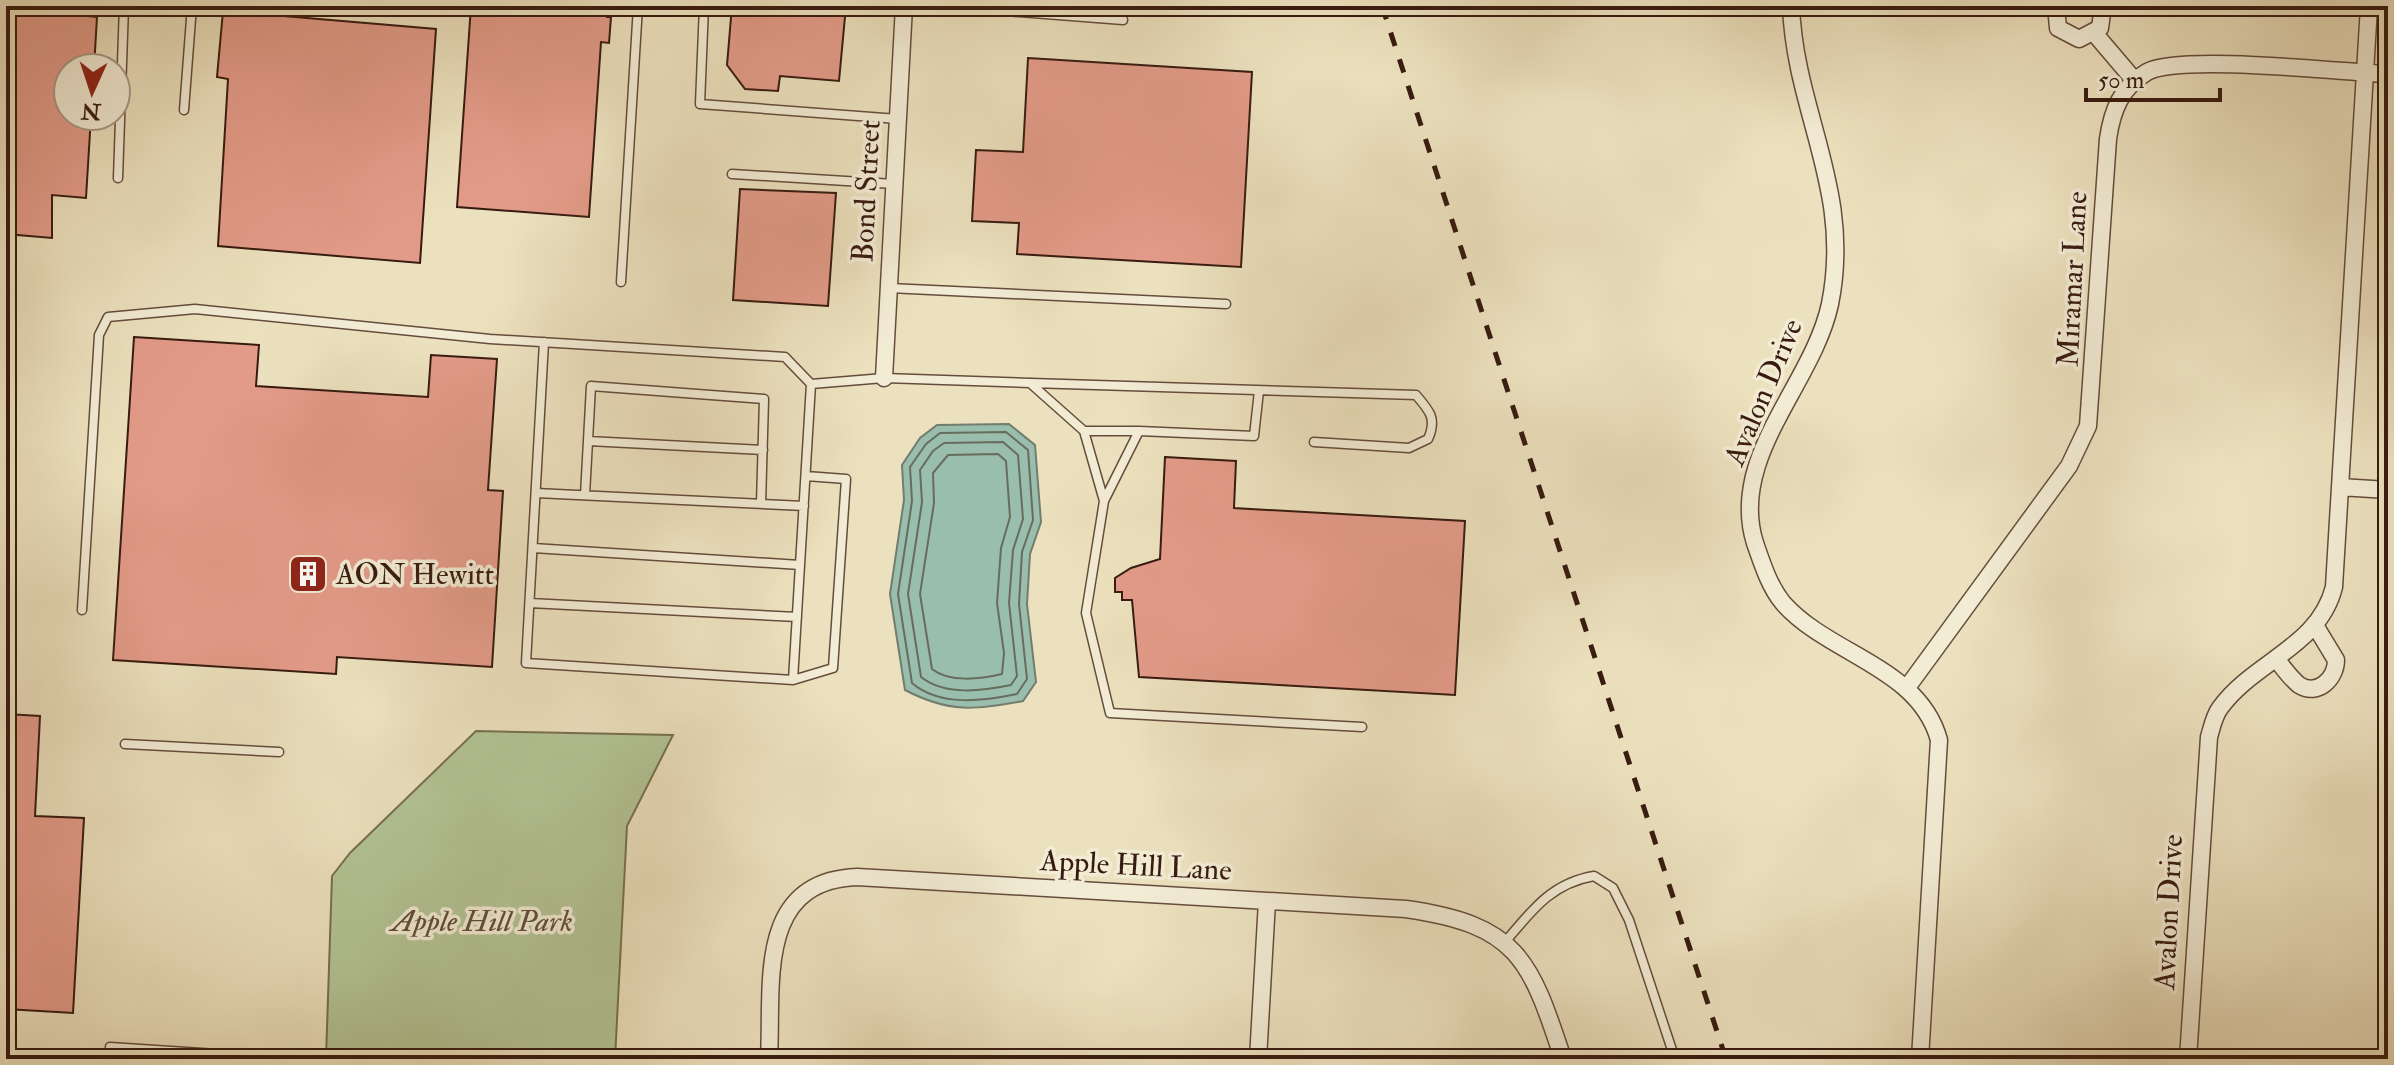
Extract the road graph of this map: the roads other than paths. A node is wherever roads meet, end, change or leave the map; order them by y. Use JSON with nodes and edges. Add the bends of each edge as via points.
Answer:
{"nodes":[{"id":1,"x":124,"y":6,"type":"edge"},
{"id":2,"x":192,"y":6,"type":"edge"},
{"id":3,"x":638,"y":6,"type":"edge"},
{"id":4,"x":704,"y":6,"type":"edge"},
{"id":5,"x":904,"y":6,"type":"edge"},
{"id":6,"x":940,"y":6,"type":"edge"},
{"id":7,"x":1791,"y":6,"type":"edge"},
{"id":8,"x":2056,"y":6,"type":"edge"},
{"id":9,"x":2103,"y":6,"type":"edge"},
{"id":10,"x":2369,"y":6,"type":"edge"},
{"id":11,"x":1123,"y":20,"type":"dead end"},
{"id":12,"x":2095,"y":34,"type":"junction"},
{"id":13,"x":2365,"y":73,"type":"junction"},
{"id":14,"x":2388,"y":74,"type":"edge"},
{"id":15,"x":2135,"y":81,"type":"junction"},
{"id":16,"x":184,"y":110,"type":"dead end"},
{"id":17,"x":898,"y":119,"type":"junction"},
{"id":18,"x":732,"y":174,"type":"dead end"},
{"id":19,"x":118,"y":178,"type":"dead end"},
{"id":20,"x":894,"y":184,"type":"junction"},
{"id":21,"x":621,"y":282,"type":"dead end"},
{"id":22,"x":889,"y":288,"type":"junction"},
{"id":23,"x":1226,"y":304,"type":"dead end"},
{"id":24,"x":544,"y":342,"type":"junction"},
{"id":25,"x":884,"y":378,"type":"junction"},
{"id":26,"x":1030,"y":383,"type":"junction"},
{"id":27,"x":811,"y":384,"type":"junction"},
{"id":28,"x":1259,"y":391,"type":"junction"},
{"id":29,"x":1084,"y":431,"type":"junction"},
{"id":30,"x":1139,"y":431,"type":"junction"},
{"id":31,"x":588,"y":441,"type":"junction"},
{"id":32,"x":1314,"y":442,"type":"dead end"},
{"id":33,"x":763,"y":450,"type":"junction"},
{"id":34,"x":806,"y":476,"type":"junction"},
{"id":35,"x":2340,"y":487,"type":"junction"},
{"id":36,"x":2388,"y":490,"type":"edge"},
{"id":37,"x":536,"y":493,"type":"junction"},
{"id":38,"x":585,"y":495,"type":"junction"},
{"id":39,"x":1104,"y":501,"type":"junction"},
{"id":40,"x":761,"y":504,"type":"junction"},
{"id":41,"x":804,"y":506,"type":"junction"},
{"id":42,"x":533,"y":548,"type":"junction"},
{"id":43,"x":800,"y":565,"type":"junction"},
{"id":44,"x":530,"y":603,"type":"junction"},
{"id":45,"x":82,"y":610,"type":"dead end"},
{"id":46,"x":797,"y":617,"type":"junction"},
{"id":47,"x":2316,"y":627,"type":"junction"},
{"id":48,"x":2276,"y":659,"type":"junction"},
{"id":49,"x":793,"y":680,"type":"junction"},
{"id":50,"x":1906,"y":689,"type":"junction"},
{"id":51,"x":1362,"y":727,"type":"dead end"},
{"id":52,"x":125,"y":744,"type":"dead end"},
{"id":53,"x":279,"y":752,"type":"dead end"},
{"id":54,"x":1267,"y":901,"type":"junction"},
{"id":55,"x":1506,"y":941,"type":"junction"},
{"id":56,"x":110,"y":1047,"type":"dead end"},
{"id":57,"x":263,"y":1057,"type":"dead end"},
{"id":58,"x":769,"y":1059,"type":"edge"},
{"id":59,"x":1258,"y":1059,"type":"edge"},
{"id":60,"x":1563,"y":1059,"type":"edge"},
{"id":61,"x":1675,"y":1059,"type":"edge"},
{"id":62,"x":1920,"y":1059,"type":"edge"},
{"id":63,"x":2188,"y":1059,"type":"edge"}],
"edges":[{"from":1,"to":19,"type":"lane"},
{"from":2,"to":16,"type":"lane"},
{"from":3,"to":21,"type":"lane"},
{"from":4,"to":17,"type":"lane","via":[[700,104]]},
{"from":5,"to":17,"type":"street","name":"Bond Street"},
{"from":6,"to":11,"type":"lane"},
{"from":7,"to":50,"type":"street","name":"Avalon Drive","via":[[1797,56],[1832,193],[1835,268],[1816,348],[1758,459],[1753,538],[1767,578],[1783,602]]},
{"from":8,"to":12,"type":"street","via":[[2055,20],[2064,34],[2079,39]]},
{"from":9,"to":12,"type":"street","via":[[2103,21]]},
{"from":10,"to":13,"type":"street","name":"Avalon Drive"},
{"from":12,"to":15,"type":"street"},
{"from":13,"to":14,"type":"street"},
{"from":13,"to":15,"type":"street","via":[[2186,63],[2159,67]]},
{"from":13,"to":35,"type":"street","name":"Avalon Drive"},
{"from":15,"to":50,"type":"street","name":"Miramar Lane","via":[[2111,118],[2088,426],[2069,466]]},
{"from":17,"to":20,"type":"street","name":"Bond Street"},
{"from":18,"to":20,"type":"lane"},
{"from":20,"to":22,"type":"street","name":"Bond Street"},
{"from":22,"to":23,"type":"lane"},
{"from":22,"to":25,"type":"street","name":"Bond Street"},
{"from":24,"to":27,"type":"lane","via":[[785,357]]},
{"from":24,"to":37,"type":"lane"},
{"from":24,"to":45,"type":"lane","via":[[195,309],[108,317],[99,335]]},
{"from":25,"to":26,"type":"lane"},
{"from":25,"to":27,"type":"lane"},
{"from":26,"to":28,"type":"lane"},
{"from":26,"to":29,"type":"lane"},
{"from":27,"to":34,"type":"lane"},
{"from":28,"to":30,"type":"lane","via":[[1254,436]]},
{"from":28,"to":32,"type":"lane","via":[[1416,395],[1431,411],[1434,425],[1428,439],[1409,448]]},
{"from":29,"to":30,"type":"lane"},
{"from":29,"to":39,"type":"lane"},
{"from":30,"to":39,"type":"lane"},
{"from":31,"to":33,"type":"lane"},
{"from":31,"to":33,"type":"lane","via":[[591,386],[764,399]]},
{"from":31,"to":38,"type":"lane"},
{"from":33,"to":40,"type":"lane"},
{"from":34,"to":41,"type":"lane"},
{"from":34,"to":49,"type":"lane","via":[[846,479],[833,668]]},
{"from":35,"to":36,"type":"street"},
{"from":35,"to":47,"type":"street","name":"Avalon Drive","via":[[2334,587]]},
{"from":37,"to":38,"type":"lane"},
{"from":37,"to":42,"type":"lane"},
{"from":38,"to":40,"type":"lane"},
{"from":39,"to":51,"type":"lane","via":[[1086,613],[1110,713]]},
{"from":40,"to":41,"type":"lane"},
{"from":41,"to":43,"type":"lane"},
{"from":42,"to":43,"type":"lane"},
{"from":42,"to":44,"type":"lane"},
{"from":43,"to":46,"type":"lane"},
{"from":44,"to":46,"type":"lane"},
{"from":44,"to":49,"type":"lane","via":[[526,663]]},
{"from":46,"to":49,"type":"lane"},
{"from":47,"to":48,"type":"street","name":"Avalon Drive"},
{"from":47,"to":48,"type":"street","via":[[2335,655],[2330,680],[2304,687]]},
{"from":48,"to":63,"type":"street","name":"Avalon Drive","via":[[2227,700],[2209,737]]},
{"from":50,"to":62,"type":"street","name":"Avalon Drive","via":[[1928,713],[1939,740]]},
{"from":52,"to":53,"type":"lane"},
{"from":54,"to":55,"type":"street","name":"Apple Hill Lane","via":[[1450,915]]},
{"from":54,"to":58,"type":"street","name":"Apple Hill Lane","via":[[857,877],[827,882],[801,894],[777,929]]},
{"from":54,"to":59,"type":"street"},
{"from":55,"to":60,"type":"street","name":"Apple Hill Lane","via":[[1542,997]]},
{"from":55,"to":61,"type":"lane","via":[[1541,899],[1572,880],[1594,876],[1613,888],[1629,920]]},
{"from":56,"to":57,"type":"lane"}]}
